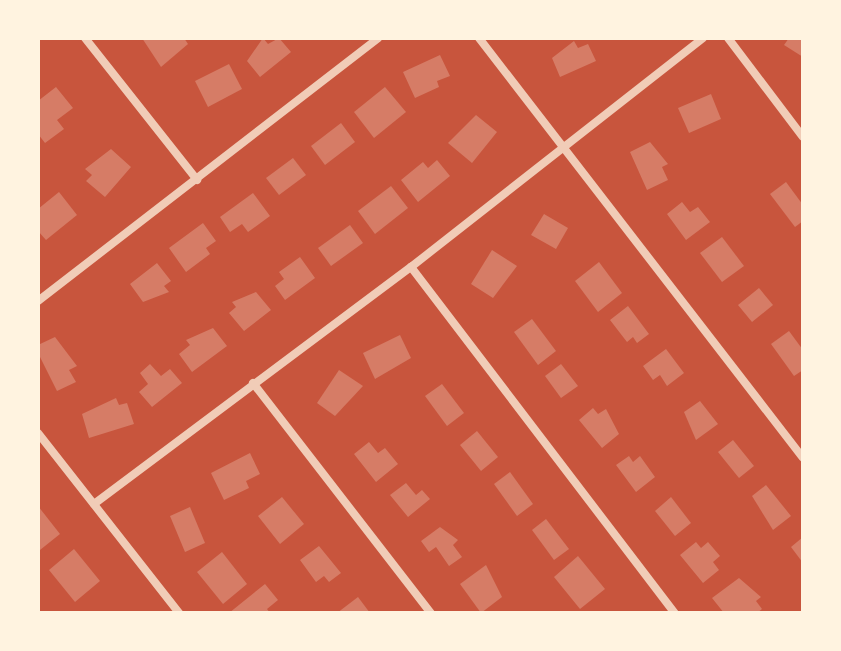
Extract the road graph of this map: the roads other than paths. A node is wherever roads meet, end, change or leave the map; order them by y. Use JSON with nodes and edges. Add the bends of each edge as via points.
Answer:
{"nodes":[{"id":1,"x":85,"y":38,"type":"edge"},
{"id":2,"x":378,"y":38,"type":"edge"},
{"id":3,"x":479,"y":38,"type":"edge"},
{"id":4,"x":703,"y":38,"type":"edge"},
{"id":5,"x":728,"y":38,"type":"edge"},
{"id":6,"x":803,"y":137,"type":"edge"},
{"id":7,"x":563,"y":147,"type":"junction"},
{"id":8,"x":197,"y":180,"type":"junction"},
{"id":9,"x":411,"y":267,"type":"junction"},
{"id":10,"x":38,"y":301,"type":"edge"},
{"id":11,"x":253,"y":383,"type":"junction"},
{"id":12,"x":38,"y":433,"type":"edge"},
{"id":13,"x":803,"y":458,"type":"edge"},
{"id":14,"x":94,"y":504,"type":"junction"},
{"id":15,"x":179,"y":613,"type":"edge"},
{"id":16,"x":431,"y":613,"type":"edge"},
{"id":17,"x":675,"y":613,"type":"edge"}],
"edges":[{"from":1,"to":8,"type":"street"},
{"from":2,"to":8,"type":"street"},
{"from":3,"to":7,"type":"street"},
{"from":4,"to":7,"type":"street"},
{"from":5,"to":6,"type":"street"},
{"from":7,"to":9,"type":"street"},
{"from":7,"to":13,"type":"street"},
{"from":8,"to":10,"type":"street"},
{"from":9,"to":11,"type":"street"},
{"from":9,"to":17,"type":"street"},
{"from":11,"to":14,"type":"street"},
{"from":11,"to":16,"type":"street"},
{"from":12,"to":14,"type":"street"},
{"from":14,"to":15,"type":"street"}]}
